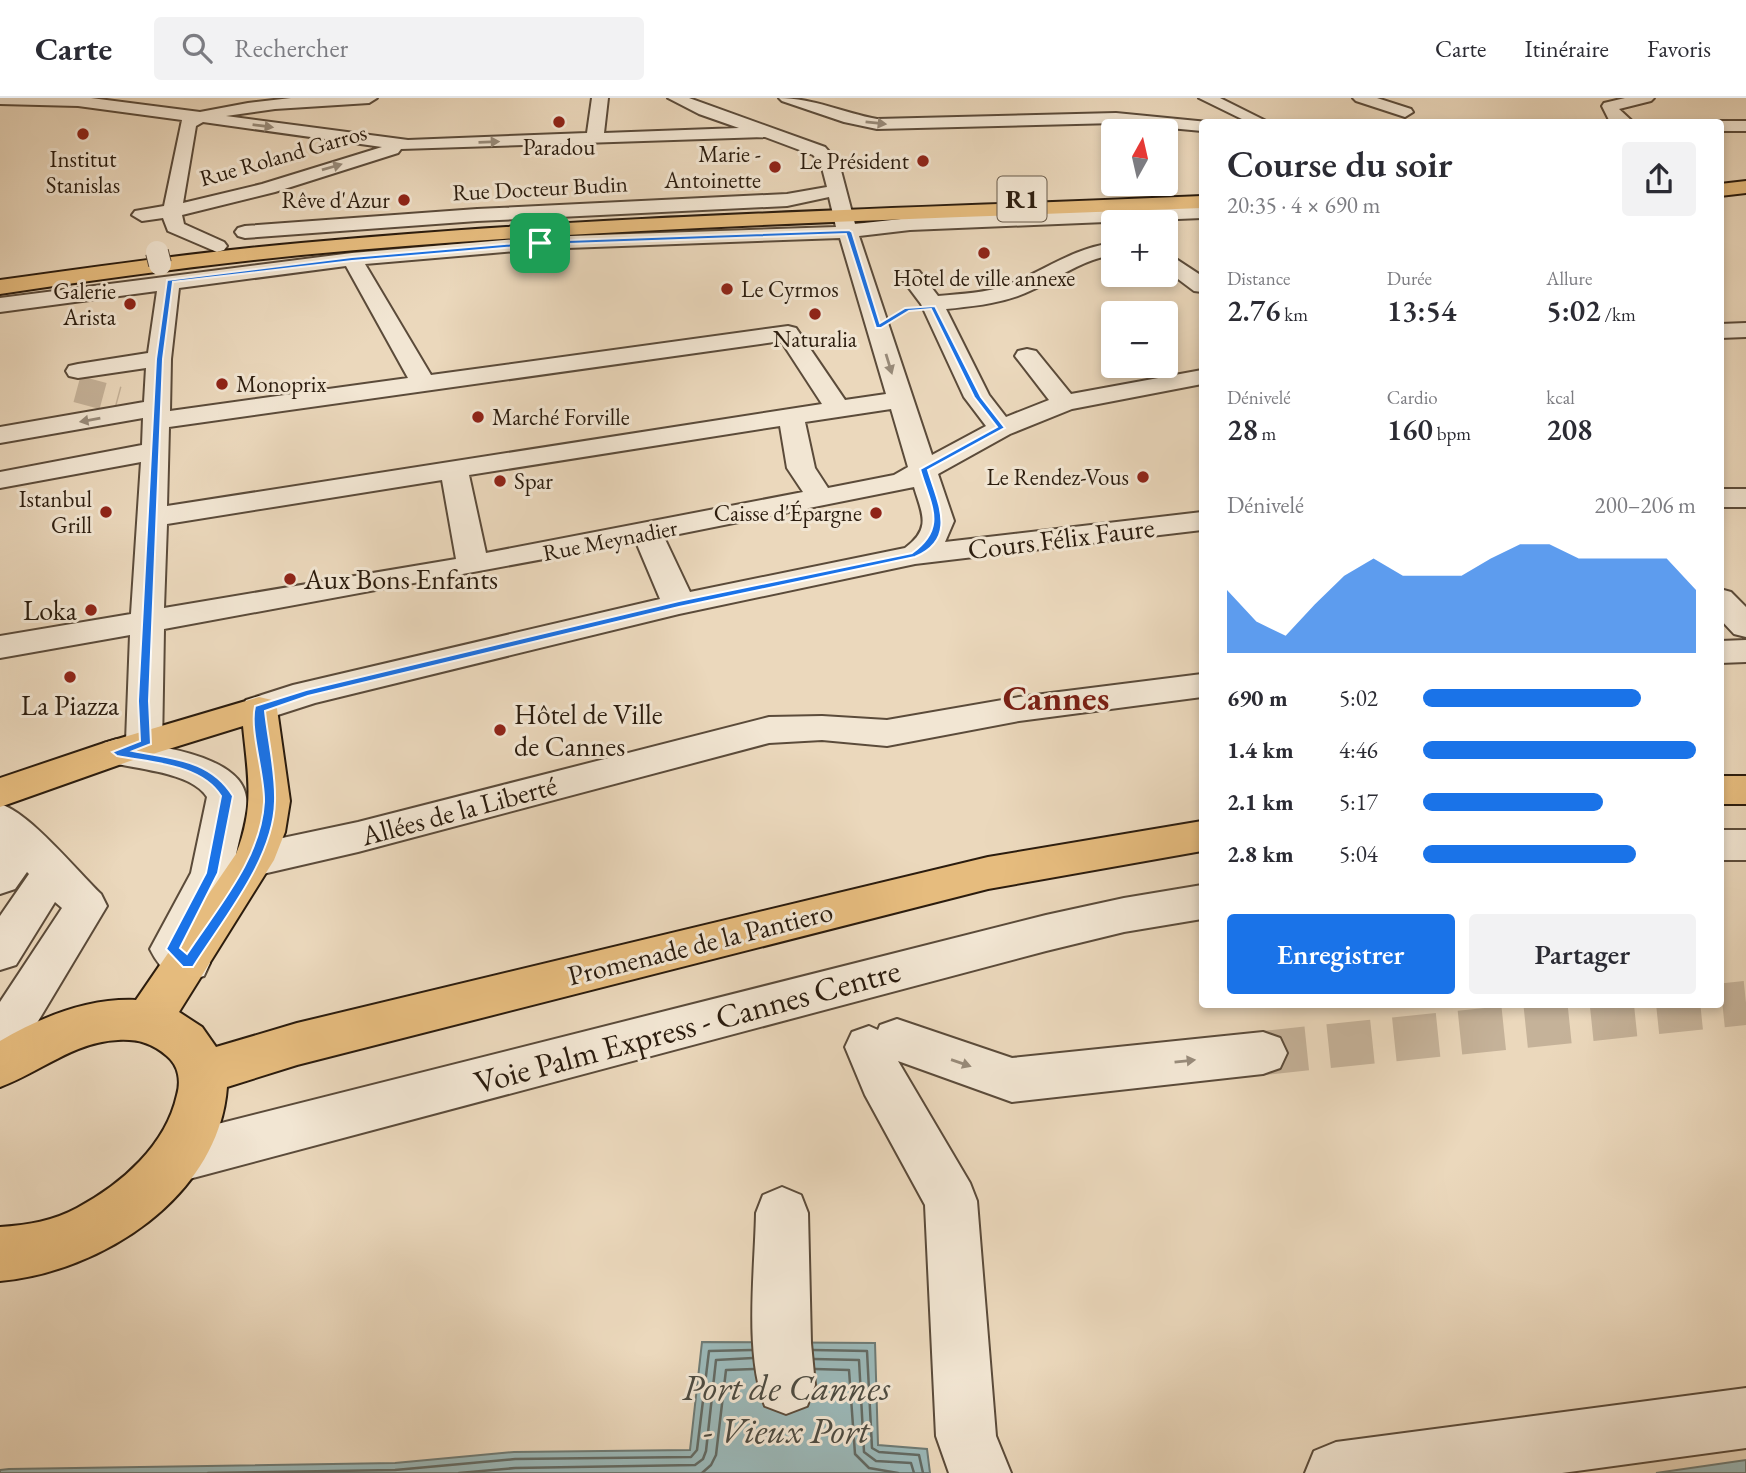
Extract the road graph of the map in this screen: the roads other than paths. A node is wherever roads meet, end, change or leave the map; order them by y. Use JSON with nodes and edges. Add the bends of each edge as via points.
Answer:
{"nodes":[{"id":1,"x":357,"y":98,"type":"edge"},
{"id":2,"x":369,"y":98,"type":"edge"},
{"id":3,"x":600,"y":98,"type":"edge"},
{"id":4,"x":676,"y":98,"type":"edge"},
{"id":5,"x":787,"y":98,"type":"edge"},
{"id":6,"x":1207,"y":98,"type":"edge"},
{"id":7,"x":1360,"y":98,"type":"edge"},
{"id":8,"x":1646,"y":98,"type":"edge"},
{"id":9,"x":0,"y":99,"type":"edge"},
{"id":10,"x":1404,"y":111,"type":"edge"},
{"id":11,"x":197,"y":117,"type":"junction"},
{"id":12,"x":1253,"y":119,"type":"edge"},
{"id":13,"x":1619,"y":119,"type":"edge"},
{"id":14,"x":1199,"y":126,"type":"edge"},
{"id":15,"x":1724,"y":126,"type":"edge"},
{"id":16,"x":1746,"y":126,"type":"edge"},
{"id":17,"x":767,"y":132,"type":"junction"},
{"id":18,"x":595,"y":138,"type":"junction"},
{"id":19,"x":408,"y":145,"type":"junction"},
{"id":20,"x":1724,"y":180,"type":"edge"},
{"id":21,"x":1746,"y":180,"type":"edge"},
{"id":22,"x":1746,"y":187,"type":"edge"},
{"id":23,"x":1724,"y":190,"type":"edge"},
{"id":24,"x":1199,"y":192,"type":"edge"},
{"id":25,"x":1199,"y":202,"type":"edge"},
{"id":26,"x":842,"y":211,"type":"junction"},
{"id":27,"x":1199,"y":212,"type":"edge"},
{"id":28,"x":142,"y":215,"type":"dead end"},
{"id":29,"x":1100,"y":216,"type":"junction"},
{"id":30,"x":1199,"y":221,"type":"edge"},
{"id":31,"x":1199,"y":221,"type":"edge"},
{"id":32,"x":1178,"y":224,"type":"edge"},
{"id":33,"x":802,"y":229,"type":"dead end"},
{"id":34,"x":245,"y":232,"type":"dead end"},
{"id":35,"x":208,"y":242,"type":"junction"},
{"id":36,"x":540,"y":243,"type":"junction"},
{"id":37,"x":166,"y":246,"type":"junction"},
{"id":38,"x":1101,"y":253,"type":"edge"},
{"id":39,"x":352,"y":259,"type":"junction"},
{"id":40,"x":1178,"y":269,"type":"edge"},
{"id":41,"x":0,"y":275,"type":"edge"},
{"id":42,"x":911,"y":276,"type":"dead end"},
{"id":43,"x":1199,"y":284,"type":"edge"},
{"id":44,"x":0,"y":287,"type":"edge"},
{"id":45,"x":0,"y":304,"type":"edge"},
{"id":46,"x":932,"y":305,"type":"junction"},
{"id":47,"x":894,"y":317,"type":"junction"},
{"id":48,"x":1746,"y":330,"type":"edge"},
{"id":49,"x":1724,"y":331,"type":"edge"},
{"id":50,"x":1027,"y":356,"type":"dead end"},
{"id":51,"x":159,"y":359,"type":"junction"},
{"id":52,"x":78,"y":371,"type":"dead end"},
{"id":53,"x":1199,"y":378,"type":"edge"},
{"id":54,"x":424,"y":384,"type":"junction"},
{"id":55,"x":118,"y":400,"type":"tunnel mouth"},
{"id":56,"x":901,"y":400,"type":"junction"},
{"id":57,"x":1065,"y":403,"type":"junction"},
{"id":58,"x":838,"y":409,"type":"junction"},
{"id":59,"x":157,"y":415,"type":"junction"},
{"id":60,"x":791,"y":416,"type":"junction"},
{"id":61,"x":1001,"y":428,"type":"junction"},
{"id":62,"x":0,"y":435,"type":"edge"},
{"id":63,"x":155,"y":451,"type":"junction"},
{"id":64,"x":924,"y":469,"type":"junction"},
{"id":65,"x":454,"y":470,"type":"junction"},
{"id":66,"x":0,"y":480,"type":"edge"},
{"id":67,"x":814,"y":488,"type":"dead end"},
{"id":68,"x":1724,"y":498,"type":"edge"},
{"id":69,"x":1746,"y":498,"type":"edge"},
{"id":70,"x":153,"y":517,"type":"junction"},
{"id":71,"x":1199,"y":522,"type":"edge"},
{"id":72,"x":647,"y":533,"type":"junction"},
{"id":73,"x":915,"y":555,"type":"junction"},
{"id":74,"x":473,"y":565,"type":"junction"},
{"id":75,"x":1724,"y":603,"type":"edge"},
{"id":76,"x":679,"y":604,"type":"junction"},
{"id":77,"x":148,"y":623,"type":"junction"},
{"id":78,"x":1746,"y":627,"type":"edge"},
{"id":79,"x":0,"y":647,"type":"edge"},
{"id":80,"x":1746,"y":651,"type":"edge"},
{"id":81,"x":1724,"y":652,"type":"edge"},
{"id":82,"x":1199,"y":686,"type":"edge"},
{"id":83,"x":259,"y":709,"type":"junction"},
{"id":84,"x":131,"y":748,"type":"junction"},
{"id":85,"x":1724,"y":790,"type":"edge"},
{"id":86,"x":1746,"y":790,"type":"edge"},
{"id":87,"x":0,"y":793,"type":"edge"},
{"id":88,"x":1199,"y":837,"type":"edge"},
{"id":89,"x":26,"y":844,"type":"edge"},
{"id":90,"x":1724,"y":845,"type":"edge"},
{"id":91,"x":1746,"y":845,"type":"edge"},
{"id":92,"x":254,"y":860,"type":"junction"},
{"id":93,"x":0,"y":878,"type":"edge"},
{"id":94,"x":1199,"y":902,"type":"edge"},
{"id":95,"x":0,"y":952,"type":"edge"},
{"id":96,"x":188,"y":963,"type":"junction"},
{"id":97,"x":148,"y":1021,"type":"junction"},
{"id":98,"x":6,"y":1046,"type":"edge"},
{"id":99,"x":1263,"y":1053,"type":"tunnel mouth"},
{"id":100,"x":202,"y":1073,"type":"junction"},
{"id":101,"x":174,"y":1159,"type":"junction"},
{"id":102,"x":782,"y":1213,"type":"dead end"},
{"id":103,"x":0,"y":1254,"type":"edge"},
{"id":104,"x":786,"y":1385,"type":"dead end"},
{"id":105,"x":1746,"y":1418,"type":"edge"},
{"id":106,"x":981,"y":1473,"type":"edge"},
{"id":107,"x":1336,"y":1473,"type":"edge"}],
"edges":[{"from":1,"to":2,"type":"street"},
{"from":1,"to":11,"type":"street"},
{"from":3,"to":18,"type":"street"},
{"from":4,"to":17,"type":"street"},
{"from":5,"to":14,"type":"street","one_way":true,"via":[[877,124],[1116,118]]},
{"from":6,"to":12,"type":"street"},
{"from":7,"to":10,"type":"street"},
{"from":8,"to":13,"type":"street","via":[[1610,106]]},
{"from":9,"to":11,"type":"street","via":[[78,101]]},
{"from":11,"to":19,"type":"street","one_way":true},
{"from":11,"to":37,"type":"street","via":[[188,123]]},
{"from":15,"to":16,"type":"street"},
{"from":17,"to":18,"type":"street"},
{"from":17,"to":26,"type":"street","via":[[828,158]]},
{"from":19,"to":18,"type":"street","one_way":true},
{"from":37,"to":19,"type":"street","name":"Rue Roland Garros","one_way":true},
{"from":20,"to":21,"type":"main road"},
{"from":22,"to":23,"type":"main road"},
{"from":24,"to":26,"type":"main road","number":"R1"},
{"from":25,"to":26,"type":"main road","number":"R1"},
{"from":26,"to":29,"type":"street","via":[[876,226]]},
{"from":26,"to":34,"type":"street","name":"Rue Docteur Budin","via":[[787,200]]},
{"from":26,"to":35,"type":"main road","number":"R1","via":[[488,222]]},
{"from":26,"to":36,"type":"street"},
{"from":26,"to":37,"type":"main road","number":"R1","via":[[331,245]]},
{"from":26,"to":47,"type":"street"},
{"from":27,"to":29,"type":"street"},
{"from":28,"to":37,"type":"street"},
{"from":29,"to":30,"type":"street"},
{"from":31,"to":32,"type":"street"},
{"from":33,"to":36,"type":"main road"},
{"from":35,"to":37,"type":"main road","number":"R1"},
{"from":35,"to":37,"type":"street"},
{"from":36,"to":39,"type":"street"},
{"from":37,"to":39,"type":"street"},
{"from":37,"to":41,"type":"main road","number":"R1"},
{"from":37,"to":44,"type":"main road","number":"R1"},
{"from":37,"to":45,"type":"street"},
{"from":37,"to":51,"type":"street"},
{"from":38,"to":46,"type":"street","via":[[1013,290]]},
{"from":39,"to":54,"type":"street"},
{"from":40,"to":43,"type":"street"},
{"from":42,"to":46,"type":"street"},
{"from":46,"to":47,"type":"street"},
{"from":46,"to":61,"type":"street","via":[[977,397]]},
{"from":47,"to":56,"type":"street","one_way":true},
{"from":48,"to":49,"type":"street"},
{"from":50,"to":57,"type":"street"},
{"from":51,"to":52,"type":"street"},
{"from":51,"to":59,"type":"street"},
{"from":53,"to":57,"type":"street","name":"Rue Meynadier"},
{"from":54,"to":58,"type":"street","via":[[788,332]]},
{"from":54,"to":59,"type":"street"},
{"from":55,"to":59,"type":"street"},
{"from":56,"to":58,"type":"street"},
{"from":56,"to":64,"type":"street"},
{"from":57,"to":61,"type":"street","name":"Rue Meynadier"},
{"from":58,"to":60,"type":"street"},
{"from":59,"to":62,"type":"street","one_way":true},
{"from":59,"to":63,"type":"street"},
{"from":60,"to":65,"type":"street"},
{"from":60,"to":67,"type":"street","via":[[801,468]]},
{"from":61,"to":64,"type":"street","name":"Rue Meynadier"},
{"from":63,"to":66,"type":"street"},
{"from":63,"to":70,"type":"street"},
{"from":64,"to":72,"type":"street","name":"Rue Meynadier","via":[[901,482]]},
{"from":64,"to":73,"type":"street","via":[[939,521],[930,544]]},
{"from":65,"to":70,"type":"street"},
{"from":65,"to":74,"type":"street"},
{"from":68,"to":69,"type":"street"},
{"from":70,"to":77,"type":"street"},
{"from":71,"to":73,"type":"street","name":"Cours Félix Faure"},
{"from":72,"to":74,"type":"street","name":"Rue Meynadier"},
{"from":72,"to":76,"type":"street"},
{"from":73,"to":76,"type":"street","name":"Cours Félix Faure"},
{"from":74,"to":77,"type":"street","name":"Rue Meynadier"},
{"from":75,"to":78,"type":"street"},
{"from":76,"to":83,"type":"street","name":"Cours Félix Faure","via":[[306,693]]},
{"from":77,"to":79,"type":"street","name":"Rue Meynadier"},
{"from":77,"to":84,"type":"street","via":[[144,701]]},
{"from":80,"to":81,"type":"street"},
{"from":82,"to":92,"type":"street","name":"Allées de la Liberté","via":[[1019,709],[887,733],[769,730]]},
{"from":83,"to":84,"type":"main road","name":"Cours Félix Faure"},
{"from":83,"to":92,"type":"main road","via":[[270,801]]},
{"from":84,"to":87,"type":"main road","name":"Cours Félix Faure"},
{"from":84,"to":96,"type":"street","via":[[189,766],[217,781],[227,796],[212,873],[172,949]]},
{"from":85,"to":86,"type":"main road"},
{"from":88,"to":100,"type":"main road","name":"Promenade de la Pantiero","via":[[988,873],[297,1044]]},
{"from":89,"to":93,"type":"street"},
{"from":89,"to":95,"type":"street"},
{"from":89,"to":98,"type":"street","via":[[86,906]]},
{"from":90,"to":91,"type":"street"},
{"from":92,"to":96,"type":"main road"},
{"from":94,"to":101,"type":"street","name":"Voie Palm Express - Cannes Centre","via":[[1046,933]]},
{"from":96,"to":97,"type":"main road"},
{"from":97,"to":98,"type":"main road","via":[[86,1025]]},
{"from":97,"to":100,"type":"main road","via":[[176,1033],[196,1052]]},
{"from":106,"to":99,"type":"street","one_way":true,"via":[[967,1436],[951,1201],[883,1080],[883,1044],[1012,1080]]},
{"from":100,"to":101,"type":"main road","via":[[198,1114]]},
{"from":101,"to":103,"type":"main road","via":[[147,1189],[91,1229],[50,1247]]},
{"from":102,"to":104,"type":"street"},
{"from":105,"to":107,"type":"street"}]}
